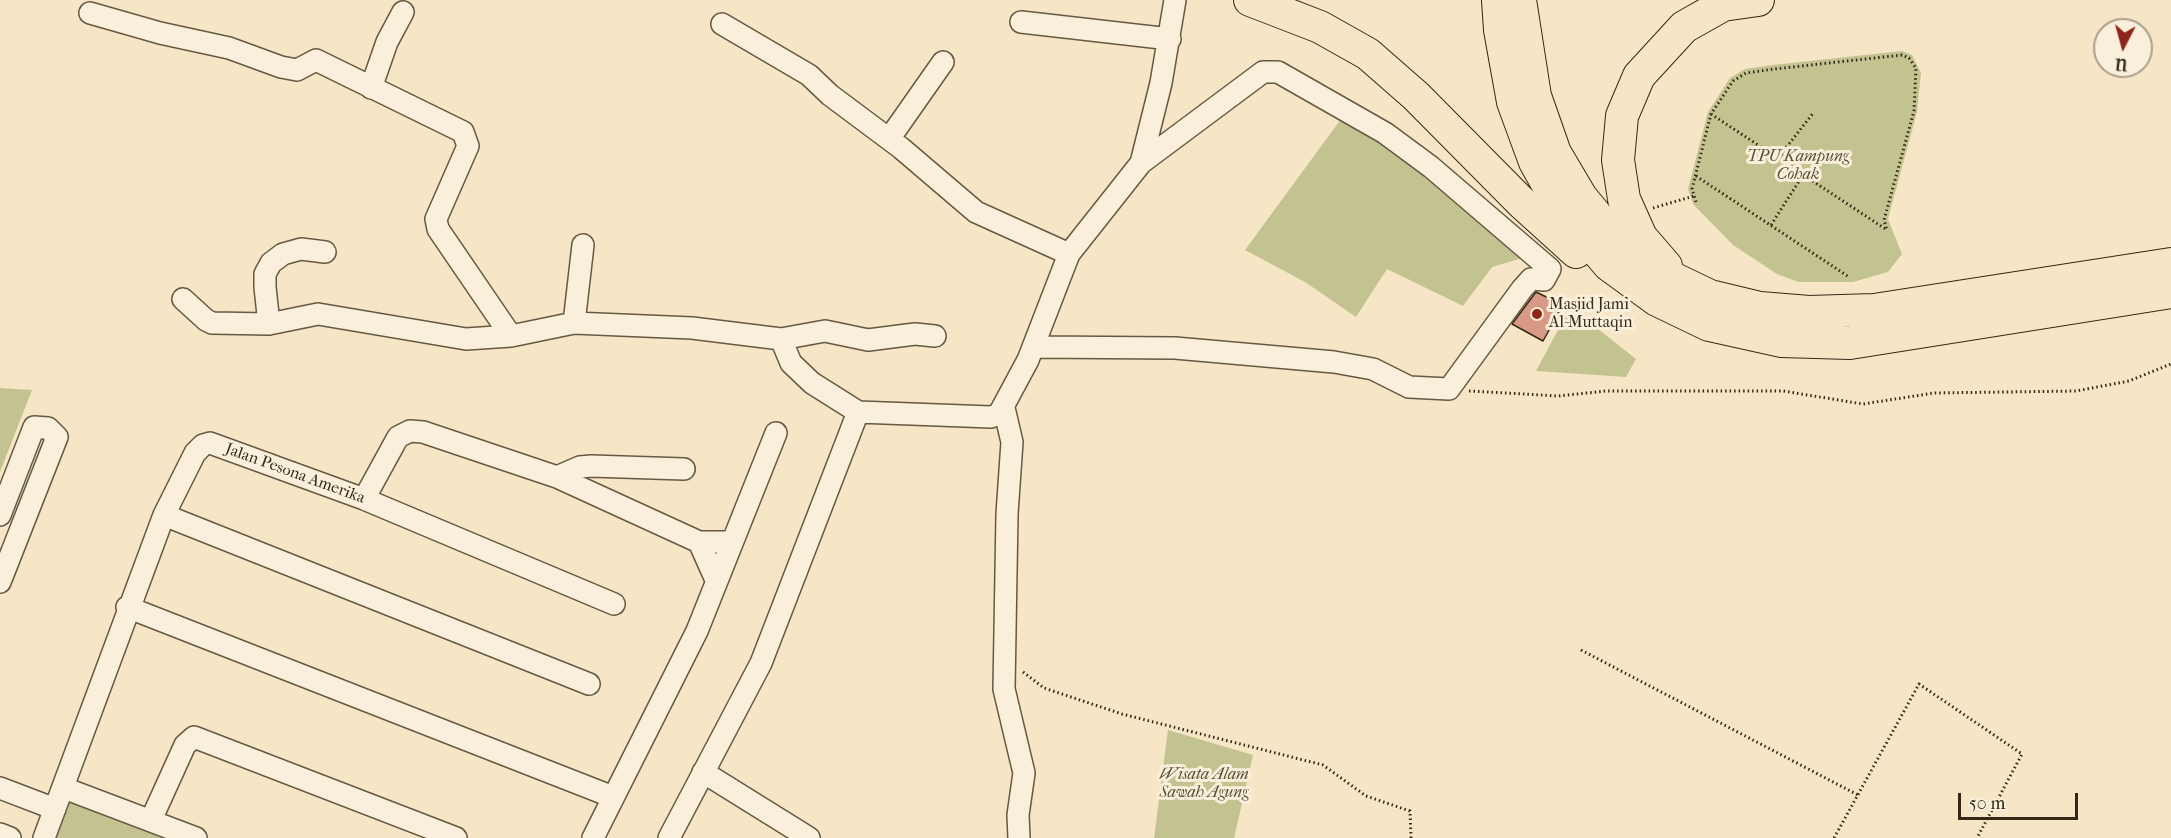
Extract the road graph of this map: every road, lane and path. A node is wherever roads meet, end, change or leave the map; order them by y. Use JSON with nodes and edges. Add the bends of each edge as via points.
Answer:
{"nodes":[{"id":1,"x":1175,"y":0,"type":"edge"},
{"id":2,"x":1250,"y":0,"type":"edge"},
{"id":3,"x":1758,"y":0,"type":"edge"},
{"id":4,"x":403,"y":12,"type":"dead end"},
{"id":5,"x":90,"y":13,"type":"dead end"},
{"id":6,"x":1510,"y":15,"type":"edge"},
{"id":7,"x":1021,"y":22,"type":"dead end"},
{"id":8,"x":723,"y":24,"type":"dead end"},
{"id":9,"x":1171,"y":32,"type":"junction"},
{"id":10,"x":943,"y":62,"type":"dead end"},
{"id":11,"x":371,"y":88,"type":"junction"},
{"id":12,"x":1814,"y":112,"type":"dead end"},
{"id":13,"x":1711,"y":114,"type":"junction"},
{"id":14,"x":889,"y":139,"type":"junction"},
{"id":15,"x":1778,"y":158,"type":"junction"},
{"id":16,"x":1141,"y":163,"type":"junction"},
{"id":17,"x":1803,"y":175,"type":"junction"},
{"id":18,"x":1696,"y":176,"type":"junction"},
{"id":19,"x":1694,"y":195,"type":"junction"},
{"id":20,"x":1696,"y":202,"type":"dead end"},
{"id":21,"x":1645,"y":212,"type":"dead end"},
{"id":22,"x":1771,"y":225,"type":"junction"},
{"id":23,"x":583,"y":245,"type":"dead end"},
{"id":24,"x":325,"y":252,"type":"dead end"},
{"id":25,"x":1069,"y":254,"type":"junction"},
{"id":26,"x":2171,"y":264,"type":"edge"},
{"id":27,"x":1849,"y":276,"type":"dead end"},
{"id":28,"x":2171,"y":292,"type":"edge"},
{"id":29,"x":1710,"y":296,"type":"junction"},
{"id":30,"x":183,"y":299,"type":"dead end"},
{"id":31,"x":1657,"y":300,"type":"junction"},
{"id":32,"x":574,"y":323,"type":"junction"},
{"id":33,"x":269,"y":324,"type":"junction"},
{"id":34,"x":511,"y":336,"type":"junction"},
{"id":35,"x":935,"y":336,"type":"dead end"},
{"id":36,"x":781,"y":339,"type":"junction"},
{"id":37,"x":1034,"y":347,"type":"junction"},
{"id":38,"x":2171,"y":364,"type":"edge"},
{"id":39,"x":1449,"y":389,"type":"junction"},
{"id":40,"x":1004,"y":408,"type":"junction"},
{"id":41,"x":858,"y":412,"type":"junction"},
{"id":42,"x":776,"y":433,"type":"dead end"},
{"id":43,"x":684,"y":470,"type":"dead end"},
{"id":44,"x":556,"y":477,"type":"junction"},
{"id":45,"x":364,"y":499,"type":"junction"},
{"id":46,"x":164,"y":514,"type":"junction"},
{"id":47,"x":0,"y":515,"type":"edge"},
{"id":48,"x":699,"y":542,"type":"junction"},
{"id":49,"x":732,"y":542,"type":"junction"},
{"id":50,"x":716,"y":580,"type":"junction"},
{"id":51,"x":0,"y":582,"type":"edge"},
{"id":52,"x":614,"y":604,"type":"dead end"},
{"id":53,"x":127,"y":607,"type":"junction"},
{"id":54,"x":1581,"y":650,"type":"dead end"},
{"id":55,"x":1005,"y":657,"type":"junction"},
{"id":56,"x":589,"y":684,"type":"dead end"},
{"id":57,"x":703,"y":772,"type":"junction"},
{"id":58,"x":0,"y":788,"type":"edge"},
{"id":59,"x":64,"y":788,"type":"junction"},
{"id":60,"x":1858,"y":795,"type":"junction"},
{"id":61,"x":613,"y":797,"type":"junction"},
{"id":62,"x":55,"y":809,"type":"junction"},
{"id":63,"x":151,"y":820,"type":"junction"},
{"id":64,"x":0,"y":834,"type":"edge"},
{"id":65,"x":9,"y":838,"type":"edge"},
{"id":66,"x":44,"y":838,"type":"edge"},
{"id":67,"x":196,"y":838,"type":"edge"},
{"id":68,"x":456,"y":838,"type":"edge"},
{"id":69,"x":593,"y":838,"type":"edge"},
{"id":70,"x":669,"y":838,"type":"edge"},
{"id":71,"x":809,"y":838,"type":"edge"},
{"id":72,"x":1019,"y":838,"type":"edge"},
{"id":73,"x":1411,"y":838,"type":"edge"},
{"id":74,"x":1834,"y":838,"type":"edge"},
{"id":75,"x":1977,"y":838,"type":"edge"}],
"edges":[{"from":1,"to":9,"type":"street"},
{"from":2,"to":31,"type":"highway","via":[[1320,27],[1368,54],[1584,260]]},
{"from":3,"to":29,"type":"highway","via":[[1723,5],[1684,27],[1639,76],[1622,116],[1618,160],[1624,199],[1641,237],[1667,267]]},
{"from":4,"to":11,"type":"street","via":[[387,42]]},
{"from":5,"to":11,"type":"street","via":[[229,48],[281,67],[297,70],[316,60]]},
{"from":6,"to":29,"type":"highway","via":[[1555,153],[1581,197],[1624,249]]},
{"from":6,"to":31,"type":"highway","via":[[1512,102],[1535,162],[1562,210],[1609,265]]},
{"from":7,"to":9,"type":"street"},
{"from":8,"to":14,"type":"street","via":[[809,75]]},
{"from":9,"to":16,"type":"street"},
{"from":10,"to":14,"type":"street"},
{"from":11,"to":34,"type":"street","via":[[467,137],[468,146],[436,224],[441,237]]},
{"from":12,"to":15,"type":"path"},
{"from":13,"to":15,"type":"path"},
{"from":13,"to":17,"type":"path","via":[[1733,81],[1746,73],[1902,55],[1909,58],[1917,73],[1914,111],[1884,220],[1887,230]]},
{"from":13,"to":18,"type":"path"},
{"from":14,"to":25,"type":"street","via":[[976,212]]},
{"from":15,"to":17,"type":"path"},
{"from":16,"to":25,"type":"street"},
{"from":16,"to":39,"type":"street","via":[[1263,72],[1278,72],[1385,133],[1550,269],[1544,280],[1531,279],[1522,289]]},
{"from":17,"to":22,"type":"path"},
{"from":18,"to":19,"type":"path"},
{"from":18,"to":22,"type":"path"},
{"from":19,"to":20,"type":"path"},
{"from":19,"to":21,"type":"path"},
{"from":22,"to":27,"type":"path"},
{"from":23,"to":32,"type":"street"},
{"from":24,"to":33,"type":"street","via":[[301,249],[283,254],[271,263],[264,287]]},
{"from":25,"to":37,"type":"street"},
{"from":26,"to":29,"type":"highway","via":[[1874,310],[1809,312],[1760,308]]},
{"from":28,"to":31,"type":"highway","via":[[1850,343],[1781,341],[1750,335],[1709,325]]},
{"from":30,"to":33,"type":"street","via":[[212,323]]},
{"from":32,"to":34,"type":"street"},
{"from":32,"to":36,"type":"street","via":[[692,328]]},
{"from":33,"to":34,"type":"street","via":[[318,314],[466,339]]},
{"from":35,"to":36,"type":"street","via":[[915,334],[868,340],[825,331]]},
{"from":36,"to":41,"type":"street","via":[[791,363],[812,383]]},
{"from":37,"to":39,"type":"street","via":[[1175,348],[1334,362],[1373,369],[1409,387]]},
{"from":37,"to":40,"type":"street"},
{"from":38,"to":39,"type":"path","via":[[2129,381],[2076,391],[1934,393],[1863,404],[1771,391],[1606,391],[1558,396]]},
{"from":40,"to":41,"type":"street","via":[[991,417]]},
{"from":40,"to":55,"type":"street","via":[[1012,442]]},
{"from":41,"to":57,"type":"street","via":[[761,663]]},
{"from":42,"to":49,"type":"street"},
{"from":43,"to":44,"type":"street","via":[[591,466]]},
{"from":44,"to":45,"type":"street","via":[[410,431],[398,437]]},
{"from":44,"to":48,"type":"street"},
{"from":45,"to":46,"type":"street","name":"Jalan Pesona Amerika","via":[[210,443],[195,453]]},
{"from":45,"to":52,"type":"street","name":"Jalan Pesona Amerika"},
{"from":46,"to":53,"type":"street","name":"Jalan Pesona Amerika"},
{"from":46,"to":56,"type":"street"},
{"from":47,"to":51,"type":"street","via":[[34,427],[48,428],[57,437]]},
{"from":48,"to":49,"type":"street"},
{"from":48,"to":50,"type":"street"},
{"from":49,"to":50,"type":"street"},
{"from":50,"to":61,"type":"street","via":[[697,631]]},
{"from":53,"to":59,"type":"street","name":"Jalan Pesona Amerika"},
{"from":53,"to":61,"type":"street"},
{"from":54,"to":60,"type":"path"},
{"from":55,"to":72,"type":"street","via":[[1004,689],[1024,773]]},
{"from":55,"to":73,"type":"path","via":[[1044,688],[1122,714],[1323,765],[1366,796],[1410,811]]},
{"from":57,"to":70,"type":"street"},
{"from":57,"to":71,"type":"street"},
{"from":58,"to":62,"type":"street"},
{"from":59,"to":62,"type":"street","name":"Jalan Pesona Amerika"},
{"from":59,"to":63,"type":"street"},
{"from":60,"to":74,"type":"path"},
{"from":60,"to":75,"type":"path","via":[[1919,684],[2022,754]]},
{"from":61,"to":69,"type":"street"},
{"from":62,"to":66,"type":"street","name":"Jalan Pesona Amerika"},
{"from":63,"to":67,"type":"street"},
{"from":63,"to":68,"type":"street","via":[[185,744],[194,737]]},
{"from":64,"to":65,"type":"street"}]}
